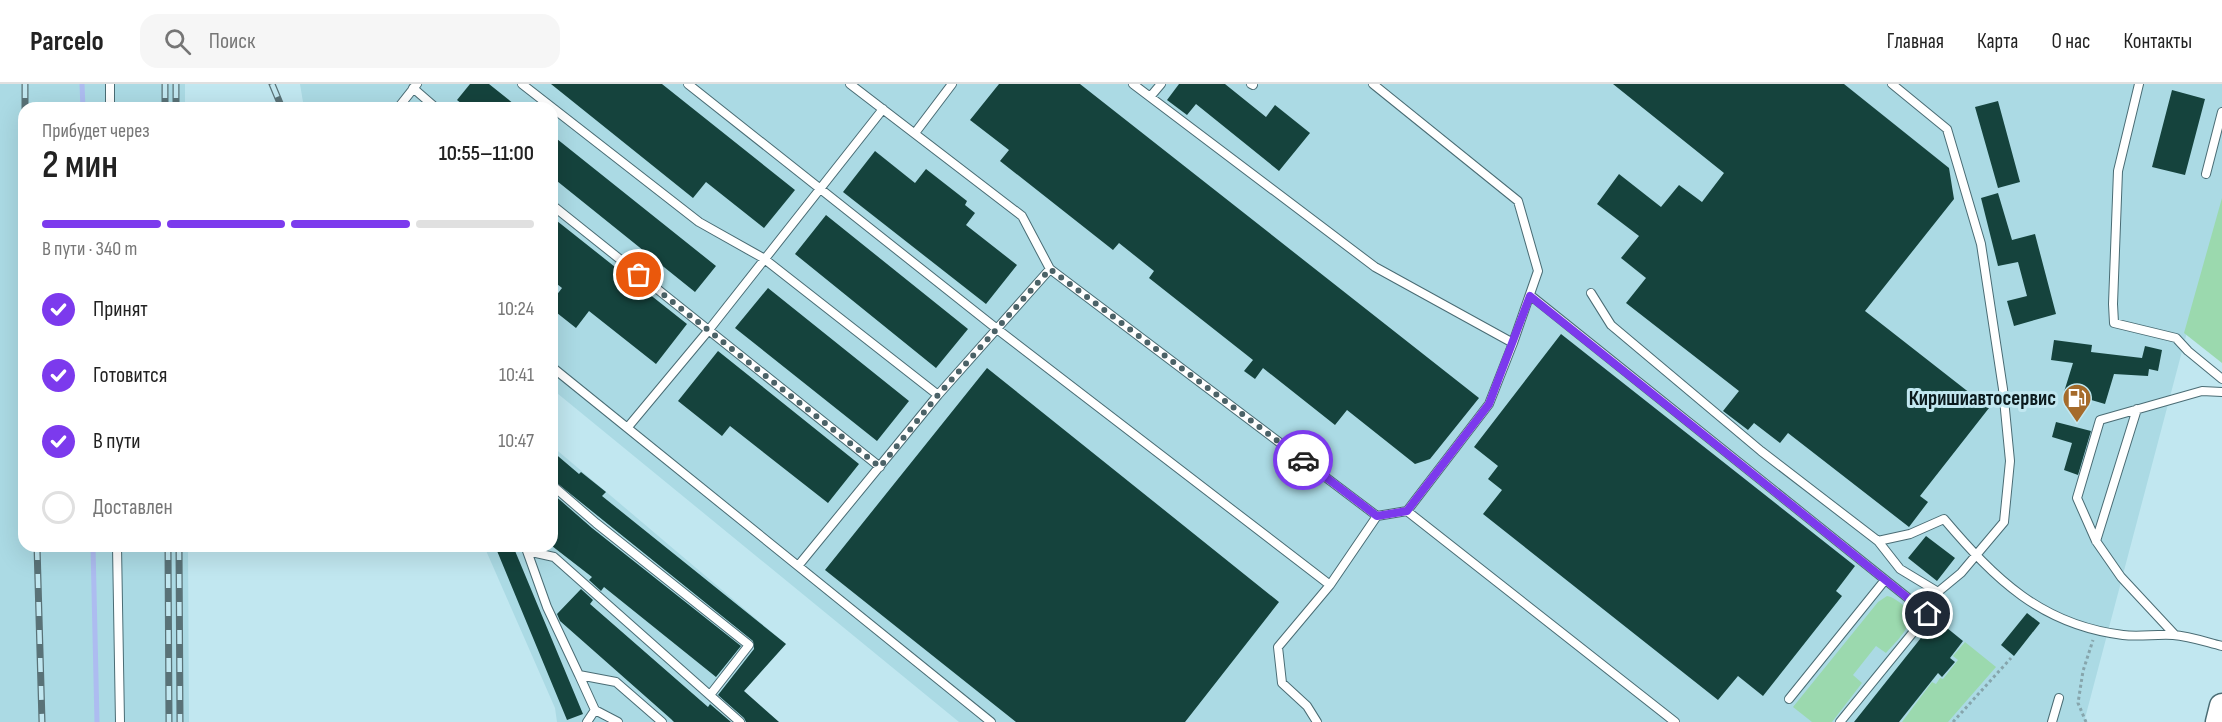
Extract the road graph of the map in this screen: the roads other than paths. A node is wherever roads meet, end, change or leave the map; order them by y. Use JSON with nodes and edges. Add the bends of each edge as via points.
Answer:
{"nodes":[{"id":1,"x":110,"y":84,"type":"edge"},
{"id":2,"x":522,"y":84,"type":"edge"},
{"id":3,"x":688,"y":84,"type":"edge"},
{"id":4,"x":850,"y":84,"type":"edge"},
{"id":5,"x":952,"y":84,"type":"edge"},
{"id":6,"x":1133,"y":84,"type":"edge"},
{"id":7,"x":1161,"y":84,"type":"edge"},
{"id":8,"x":1373,"y":84,"type":"edge"},
{"id":9,"x":1892,"y":84,"type":"edge"},
{"id":10,"x":2139,"y":84,"type":"edge"},
{"id":11,"x":415,"y":86,"type":"edge"},
{"id":12,"x":1150,"y":97,"type":"junction"},
{"id":13,"x":110,"y":102,"type":"edge"},
{"id":14,"x":403,"y":102,"type":"edge"},
{"id":15,"x":430,"y":102,"type":"edge"},
{"id":16,"x":545,"y":102,"type":"edge"},
{"id":17,"x":883,"y":109,"type":"junction"},
{"id":18,"x":558,"y":112,"type":"edge"},
{"id":19,"x":2222,"y":112,"type":"edge"},
{"id":20,"x":915,"y":133,"type":"junction"},
{"id":21,"x":2206,"y":174,"type":"dead end"},
{"id":22,"x":819,"y":190,"type":"junction"},
{"id":23,"x":558,"y":210,"type":"edge"},
{"id":24,"x":763,"y":258,"type":"junction"},
{"id":25,"x":1050,"y":269,"type":"junction"},
{"id":26,"x":1591,"y":293,"type":"dead end"},
{"id":27,"x":1530,"y":296,"type":"junction"},
{"id":28,"x":997,"y":329,"type":"junction"},
{"id":29,"x":708,"y":331,"type":"junction"},
{"id":30,"x":1513,"y":343,"type":"junction"},
{"id":31,"x":558,"y":372,"type":"edge"},
{"id":32,"x":2222,"y":379,"type":"edge"},
{"id":33,"x":2222,"y":392,"type":"edge"},
{"id":34,"x":938,"y":395,"type":"junction"},
{"id":35,"x":2137,"y":409,"type":"junction"},
{"id":36,"x":628,"y":427,"type":"junction"},
{"id":37,"x":880,"y":467,"type":"junction"},
{"id":38,"x":558,"y":490,"type":"edge"},
{"id":39,"x":1407,"y":511,"type":"junction"},
{"id":40,"x":1377,"y":516,"type":"junction"},
{"id":41,"x":1878,"y":541,"type":"junction"},
{"id":42,"x":2096,"y":541,"type":"junction"},
{"id":43,"x":117,"y":552,"type":"edge"},
{"id":44,"x":527,"y":552,"type":"edge"},
{"id":45,"x":536,"y":552,"type":"edge"},
{"id":46,"x":1976,"y":556,"type":"junction"},
{"id":47,"x":798,"y":567,"type":"junction"},
{"id":48,"x":1885,"y":580,"type":"junction"},
{"id":49,"x":1330,"y":585,"type":"junction"},
{"id":50,"x":2175,"y":635,"type":"junction"},
{"id":51,"x":2222,"y":646,"type":"edge"},
{"id":52,"x":579,"y":675,"type":"junction"},
{"id":53,"x":710,"y":695,"type":"junction"},
{"id":54,"x":2059,"y":698,"type":"dead end"},
{"id":55,"x":1789,"y":699,"type":"dead end"},
{"id":56,"x":2222,"y":706,"type":"edge"},
{"id":57,"x":595,"y":710,"type":"junction"},
{"id":58,"x":120,"y":722,"type":"edge"},
{"id":59,"x":587,"y":722,"type":"edge"},
{"id":60,"x":618,"y":722,"type":"edge"},
{"id":61,"x":662,"y":722,"type":"edge"},
{"id":62,"x":740,"y":722,"type":"edge"},
{"id":63,"x":991,"y":722,"type":"edge"},
{"id":64,"x":1317,"y":722,"type":"edge"},
{"id":65,"x":1675,"y":722,"type":"edge"},
{"id":66,"x":1840,"y":722,"type":"edge"},
{"id":67,"x":2052,"y":722,"type":"edge"},
{"id":68,"x":2218,"y":722,"type":"edge"}],
"edges":[{"from":1,"to":13,"type":"lane"},
{"from":2,"to":16,"type":"lane"},
{"from":3,"to":22,"type":"lane"},
{"from":4,"to":17,"type":"lane"},
{"from":5,"to":20,"type":"lane"},
{"from":6,"to":12,"type":"lane"},
{"from":7,"to":12,"type":"lane"},
{"from":8,"to":27,"type":"lane","via":[[1518,201],[1538,271]]},
{"from":9,"to":46,"type":"lane","via":[[1947,129],[1981,244],[2010,461],[2004,522]]},
{"from":10,"to":32,"type":"lane","via":[[2118,171],[2114,323],[2176,338]]},
{"from":11,"to":14,"type":"lane"},
{"from":11,"to":15,"type":"lane"},
{"from":12,"to":30,"type":"lane","via":[[1375,267]]},
{"from":17,"to":20,"type":"lane"},
{"from":17,"to":22,"type":"lane"},
{"from":18,"to":24,"type":"lane","via":[[699,222]]},
{"from":19,"to":21,"type":"lane"},
{"from":20,"to":25,"type":"lane","via":[[1022,216]]},
{"from":22,"to":24,"type":"lane"},
{"from":22,"to":28,"type":"lane"},
{"from":23,"to":29,"type":"lane"},
{"from":24,"to":29,"type":"lane"},
{"from":24,"to":34,"type":"lane"},
{"from":25,"to":28,"type":"lane"},
{"from":25,"to":40,"type":"lane"},
{"from":26,"to":41,"type":"lane","via":[[1611,325],[1761,451]]},
{"from":27,"to":30,"type":"lane"},
{"from":27,"to":48,"type":"lane"},
{"from":28,"to":34,"type":"lane"},
{"from":28,"to":49,"type":"lane"},
{"from":29,"to":36,"type":"lane"},
{"from":29,"to":37,"type":"lane"},
{"from":30,"to":39,"type":"lane","via":[[1489,404]]},
{"from":31,"to":36,"type":"lane"},
{"from":33,"to":35,"type":"lane","via":[[2202,391]]},
{"from":34,"to":37,"type":"lane"},
{"from":35,"to":42,"type":"lane"},
{"from":35,"to":42,"type":"lane","via":[[2100,420],[2078,498]]},
{"from":36,"to":47,"type":"lane"},
{"from":37,"to":47,"type":"lane"},
{"from":38,"to":53,"type":"lane","via":[[749,645]]},
{"from":39,"to":40,"type":"lane"},
{"from":39,"to":65,"type":"lane"},
{"from":40,"to":49,"type":"lane"},
{"from":41,"to":46,"type":"lane","via":[[1910,534],[1944,519]]},
{"from":41,"to":46,"type":"lane","via":[[1900,568],[1938,592]]},
{"from":42,"to":50,"type":"lane","via":[[2121,577]]},
{"from":43,"to":58,"type":"lane"},
{"from":44,"to":52,"type":"lane","via":[[547,607]]},
{"from":45,"to":53,"type":"lane","via":[[554,557]]},
{"from":46,"to":50,"type":"lane","via":[[2040,609],[2077,626],[2124,635]]},
{"from":47,"to":63,"type":"lane"},
{"from":48,"to":55,"type":"lane"},
{"from":48,"to":66,"type":"lane","via":[[1928,614]]},
{"from":49,"to":64,"type":"lane","via":[[1278,647],[1282,683],[1307,706]]},
{"from":50,"to":51,"type":"lane"},
{"from":52,"to":57,"type":"lane"},
{"from":52,"to":61,"type":"lane","via":[[616,682]]},
{"from":53,"to":62,"type":"lane"},
{"from":54,"to":67,"type":"lane"},
{"from":56,"to":68,"type":"main road"},
{"from":57,"to":59,"type":"lane"},
{"from":57,"to":60,"type":"lane"}]}
